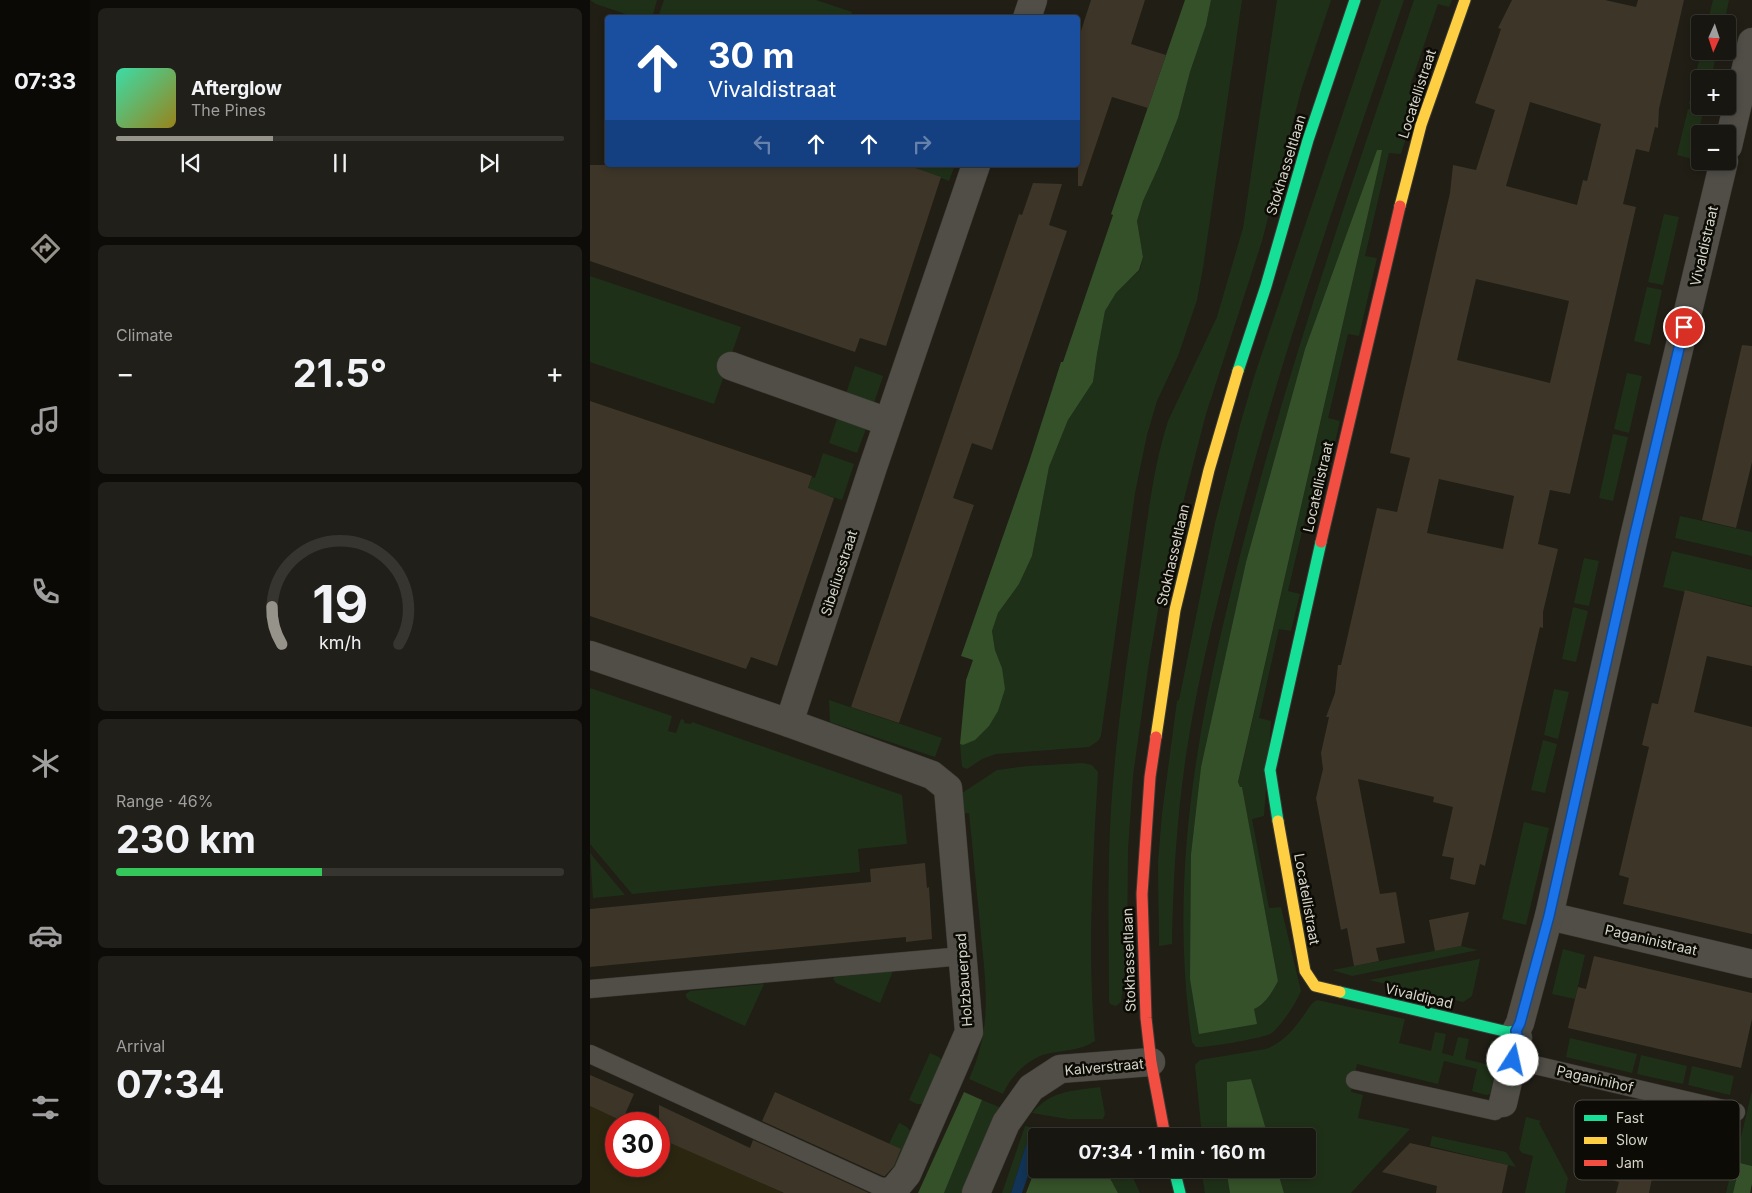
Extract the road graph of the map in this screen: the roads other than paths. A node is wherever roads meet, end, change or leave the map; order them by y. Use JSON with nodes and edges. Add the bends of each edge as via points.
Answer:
{"nodes":[{"id":1,"x":1033,"y":0,"type":"edge"},
{"id":2,"x":1354,"y":0,"type":"edge"},
{"id":3,"x":1465,"y":0,"type":"edge"},
{"id":4,"x":1028,"y":15,"type":"edge"},
{"id":5,"x":1752,"y":42,"type":"edge"},
{"id":6,"x":1733,"y":125,"type":"edge"},
{"id":7,"x":975,"y":167,"type":"edge"},
{"id":8,"x":1722,"y":170,"type":"edge"},
{"id":9,"x":731,"y":366,"type":"dead end"},
{"id":10,"x":888,"y":422,"type":"junction"},
{"id":11,"x":590,"y":655,"type":"edge"},
{"id":12,"x":790,"y":724,"type":"junction"},
{"id":13,"x":1549,"y":916,"type":"junction"},
{"id":14,"x":963,"y":956,"type":"junction"},
{"id":15,"x":1752,"y":964,"type":"edge"},
{"id":16,"x":1315,"y":986,"type":"joint"},
{"id":17,"x":590,"y":989,"type":"edge"},
{"id":18,"x":1516,"y":1031,"type":"junction"},
{"id":19,"x":590,"y":1054,"type":"edge"},
{"id":20,"x":1513,"y":1060,"type":"junction"},
{"id":21,"x":1151,"y":1062,"type":"junction"},
{"id":22,"x":1355,"y":1080,"type":"dead end"},
{"id":23,"x":1685,"y":1100,"type":"edge"},
{"id":24,"x":1503,"y":1103,"type":"joint"},
{"id":25,"x":1164,"y":1128,"type":"edge"},
{"id":26,"x":1176,"y":1178,"type":"edge"},
{"id":27,"x":897,"y":1186,"type":"joint"},
{"id":28,"x":976,"y":1193,"type":"edge"},
{"id":29,"x":1180,"y":1193,"type":"edge"}],
"edges":[{"from":1,"to":4,"type":"street"},
{"from":2,"to":21,"type":"street","name":"Stokhasseltlaan","via":[[1235,380],[1175,610],[1150,777],[1143,867],[1146,1018]]},
{"from":3,"to":16,"type":"street","name":"Locatellistraat","via":[[1421,125],[1337,471],[1270,770],[1305,971]]},
{"from":5,"to":6,"type":"street"},
{"from":7,"to":10,"type":"street","name":"Sibeliusstraat"},
{"from":8,"to":13,"type":"street","name":"Vivaldistraat","via":[[1634,538]]},
{"from":9,"to":10,"type":"street"},
{"from":10,"to":12,"type":"street","name":"Sibeliusstraat"},
{"from":11,"to":12,"type":"street"},
{"from":12,"to":14,"type":"street","name":"Holzbauerpad","via":[[932,775],[948,788]]},
{"from":13,"to":15,"type":"street","name":"Paganinistraat"},
{"from":13,"to":18,"type":"street"},
{"from":14,"to":17,"type":"lane"},
{"from":14,"to":27,"type":"street","name":"Holzbauerpad","via":[[969,1032],[907,1174]]},
{"from":16,"to":18,"type":"street","name":"Vivaldipad","via":[[1508,1032]]},
{"from":18,"to":20,"type":"street","via":[[1518,1038]]},
{"from":19,"to":27,"type":"lane","via":[[881,1187]]},
{"from":20,"to":23,"type":"lane","name":"Paganinihof"},
{"from":20,"to":24,"type":"street"},
{"from":21,"to":25,"type":"street","name":"Stokhasseltlaan"},
{"from":21,"to":28,"type":"street","name":"Kalverstraat","via":[[1060,1069],[1030,1088],[1006,1123]]},
{"from":22,"to":24,"type":"lane","via":[[1495,1111]]},
{"from":26,"to":29,"type":"street"}]}
